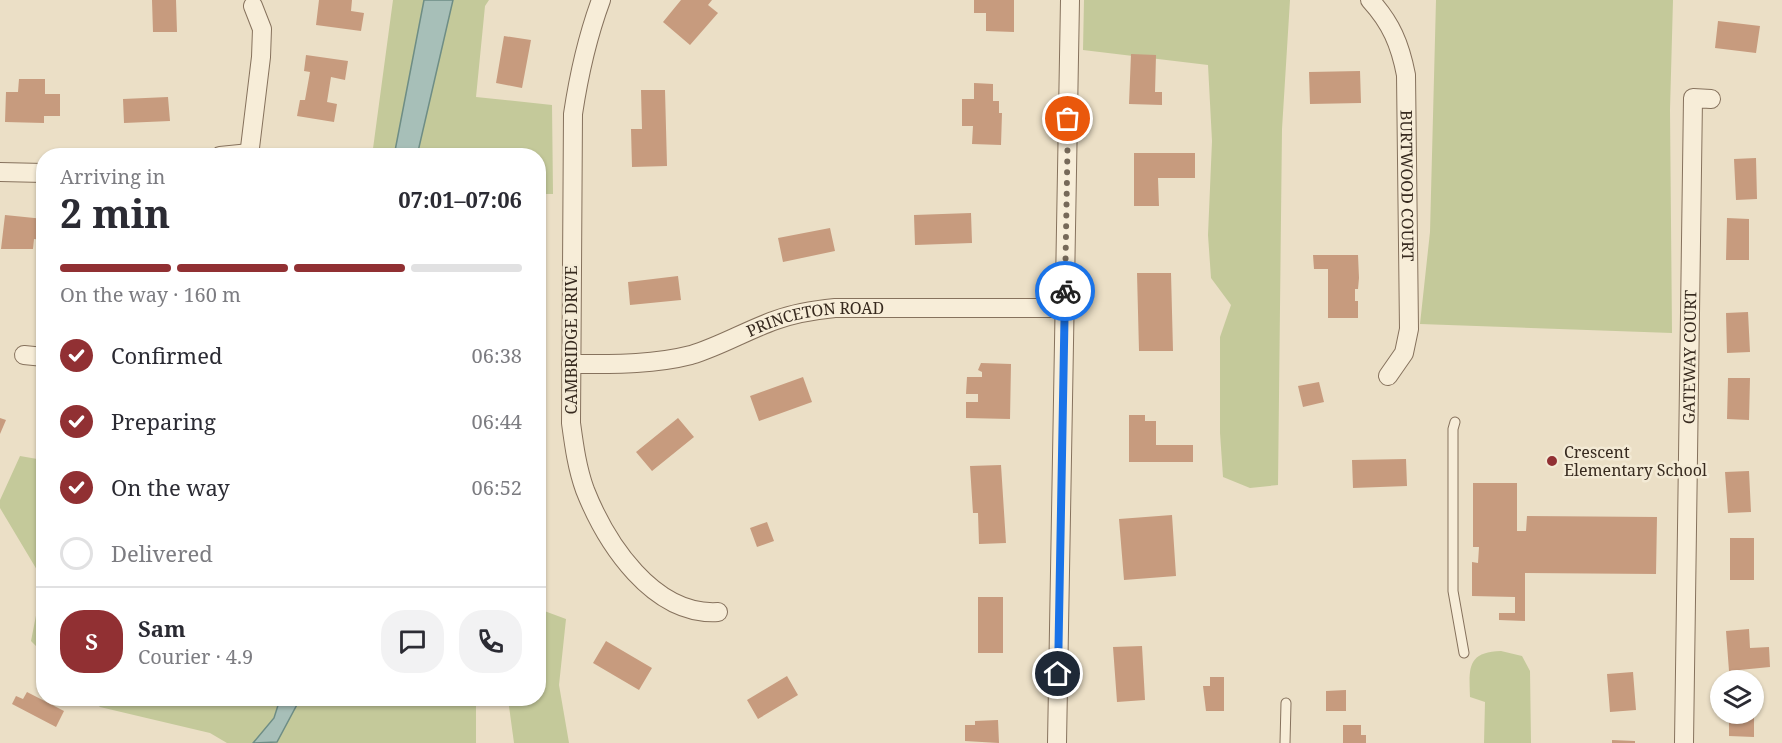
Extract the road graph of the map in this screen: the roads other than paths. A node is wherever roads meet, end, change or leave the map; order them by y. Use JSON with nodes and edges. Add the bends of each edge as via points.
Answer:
{"nodes":[{"id":1,"x":601,"y":0,"type":"edge"},
{"id":2,"x":1070,"y":0,"type":"edge"},
{"id":3,"x":1370,"y":0,"type":"edge"},
{"id":4,"x":253,"y":6,"type":"dead end"},
{"id":5,"x":1711,"y":99,"type":"dead end"},
{"id":6,"x":250,"y":148,"type":"edge"},
{"id":7,"x":0,"y":172,"type":"edge"},
{"id":8,"x":36,"y":172,"type":"edge"},
{"id":9,"x":1065,"y":308,"type":"junction"},
{"id":10,"x":24,"y":355,"type":"dead end"},
{"id":11,"x":36,"y":356,"type":"edge"},
{"id":12,"x":571,"y":363,"type":"junction"},
{"id":13,"x":1388,"y":376,"type":"dead end"},
{"id":14,"x":1455,"y":422,"type":"dead end"},
{"id":15,"x":718,"y":612,"type":"dead end"},
{"id":16,"x":1464,"y":653,"type":"dead end"},
{"id":17,"x":1286,"y":703,"type":"dead end"},
{"id":18,"x":1057,"y":743,"type":"edge"},
{"id":19,"x":1285,"y":743,"type":"edge"},
{"id":20,"x":1684,"y":743,"type":"edge"}],
"edges":[{"from":1,"to":12,"type":"street","name":"CAMBRIDGE DRIVE","via":[[579,74],[573,114]]},
{"from":2,"to":9,"type":"street"},
{"from":3,"to":13,"type":"street","name":"BURTWOOD COURT","via":[[1388,20],[1401,46],[1406,75],[1410,329],[1404,353]]},
{"from":4,"to":6,"type":"street","via":[[262,29]]},
{"from":5,"to":20,"type":"street","name":"GATEWAY COURT","via":[[1693,98]]},
{"from":7,"to":8,"type":"street"},
{"from":9,"to":12,"type":"street","name":"PRINCETON ROAD","via":[[835,308],[776,320],[690,355],[629,364]]},
{"from":9,"to":18,"type":"street"},
{"from":10,"to":11,"type":"street"},
{"from":12,"to":15,"type":"street","name":"CAMBRIDGE DRIVE","via":[[571,423],[576,456],[585,489],[616,548],[659,594],[691,610]]},
{"from":14,"to":16,"type":"lane","via":[[1453,591]]},
{"from":17,"to":19,"type":"lane"}]}
